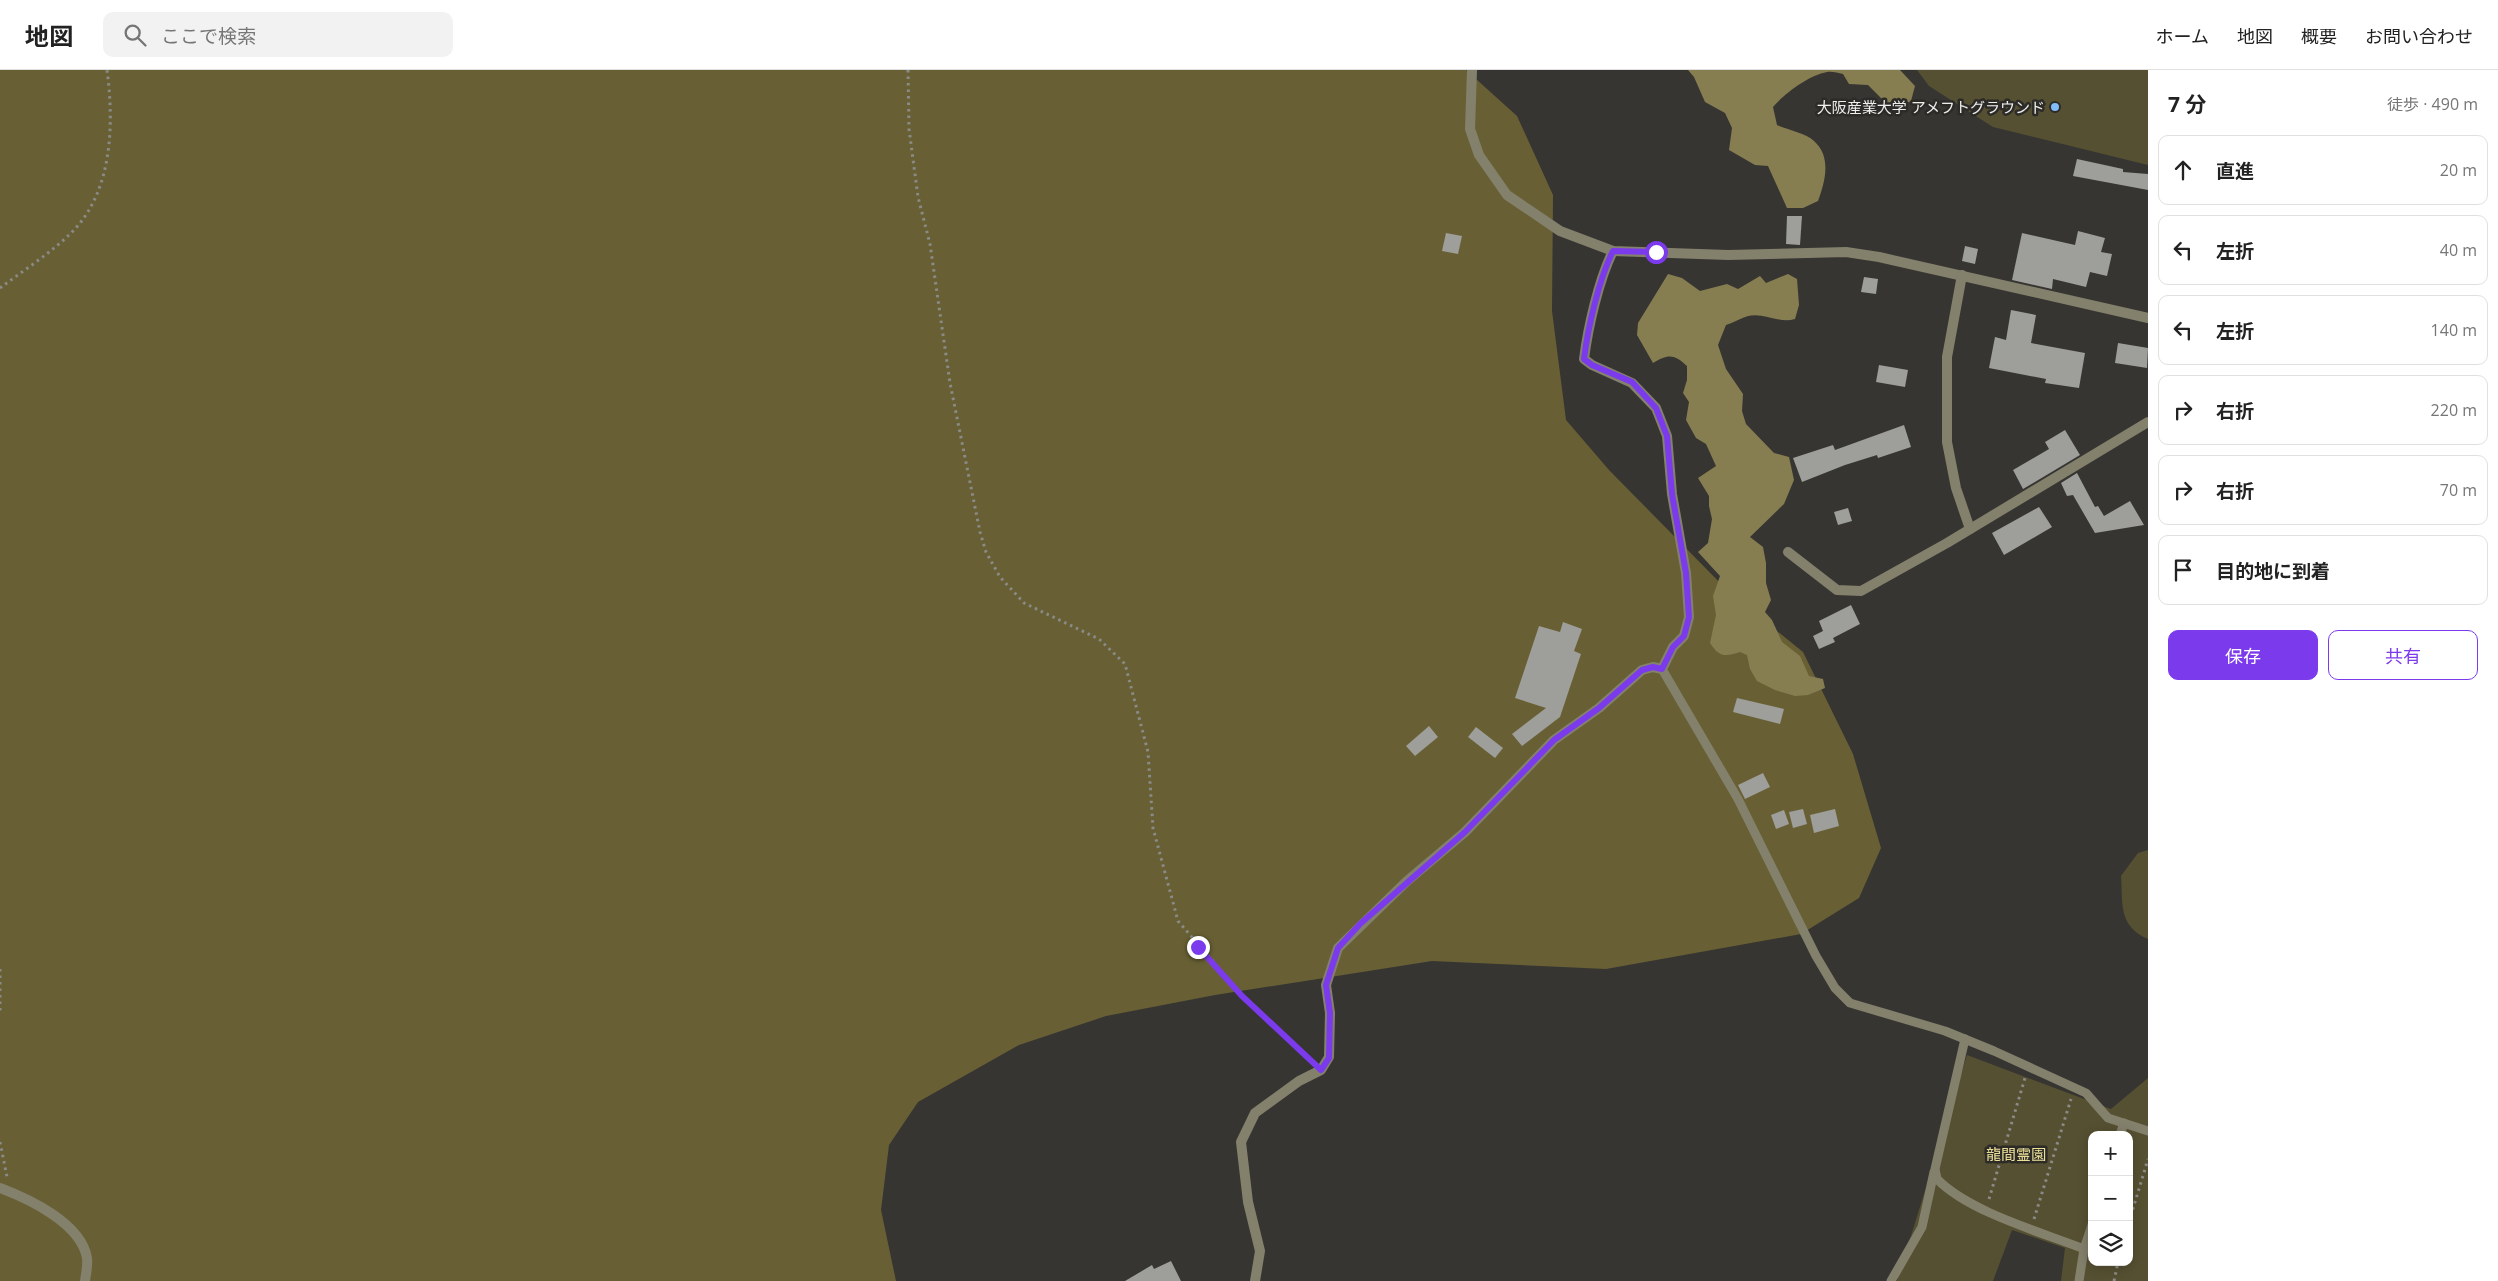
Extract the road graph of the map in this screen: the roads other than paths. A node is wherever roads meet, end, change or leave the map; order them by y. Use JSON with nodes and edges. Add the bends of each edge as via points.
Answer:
{"nodes":[{"id":1,"x":1472,"y":70,"type":"edge"},
{"id":2,"x":1613,"y":251,"type":"junction"},
{"id":3,"x":1962,"y":275,"type":"junction"},
{"id":4,"x":2148,"y":318,"type":"edge"},
{"id":5,"x":2148,"y":422,"type":"edge"},
{"id":6,"x":1970,"y":529,"type":"junction"},
{"id":7,"x":1788,"y":552,"type":"dead end"},
{"id":8,"x":1662,"y":669,"type":"junction"},
{"id":9,"x":1965,"y":1039,"type":"junction"},
{"id":10,"x":2124,"y":1123,"type":"junction"},
{"id":11,"x":2121,"y":1131,"type":"edge"},
{"id":12,"x":2148,"y":1131,"type":"edge"},
{"id":13,"x":1935,"y":1169,"type":"junction"},
{"id":14,"x":0,"y":1188,"type":"edge"},
{"id":15,"x":2088,"y":1238,"type":"edge"},
{"id":16,"x":2084,"y":1250,"type":"junction"},
{"id":17,"x":85,"y":1281,"type":"edge"},
{"id":18,"x":1255,"y":1281,"type":"edge"},
{"id":19,"x":1890,"y":1281,"type":"edge"},
{"id":20,"x":2079,"y":1281,"type":"edge"}],
"edges":[{"from":1,"to":2,"type":"street","via":[[1470,129],[1479,155],[1507,195],[1560,232]]},
{"from":2,"to":3,"type":"street","via":[[1728,255],[1846,252]]},
{"from":2,"to":8,"type":"street","via":[[1587,337],[1584,359],[1632,382],[1656,408],[1667,436],[1689,617],[1684,636],[1673,647]]},
{"from":3,"to":4,"type":"street"},
{"from":3,"to":6,"type":"street","via":[[1947,357],[1947,442],[1956,488]]},
{"from":5,"to":6,"type":"street"},
{"from":6,"to":7,"type":"street","via":[[1861,591],[1837,590]]},
{"from":8,"to":9,"type":"lane","via":[[1738,799],[1835,988],[1850,1003]]},
{"from":8,"to":18,"type":"street","via":[[1642,670],[1599,708],[1554,740],[1465,832],[1338,948],[1326,985],[1330,1013],[1329,1058],[1321,1070],[1299,1081],[1255,1113],[1241,1142],[1248,1202],[1260,1251]]},
{"from":9,"to":10,"type":"lane","via":[[2086,1094],[2108,1118]]},
{"from":9,"to":13,"type":"lane"},
{"from":10,"to":11,"type":"lane"},
{"from":10,"to":12,"type":"lane"},
{"from":13,"to":16,"type":"lane","via":[[1936,1179],[1942,1186],[1985,1210]]},
{"from":13,"to":19,"type":"lane","via":[[1922,1227]]},
{"from":14,"to":17,"type":"street","via":[[50,1212],[76,1235],[87,1257]]},
{"from":15,"to":16,"type":"lane"},
{"from":16,"to":20,"type":"lane"}]}
